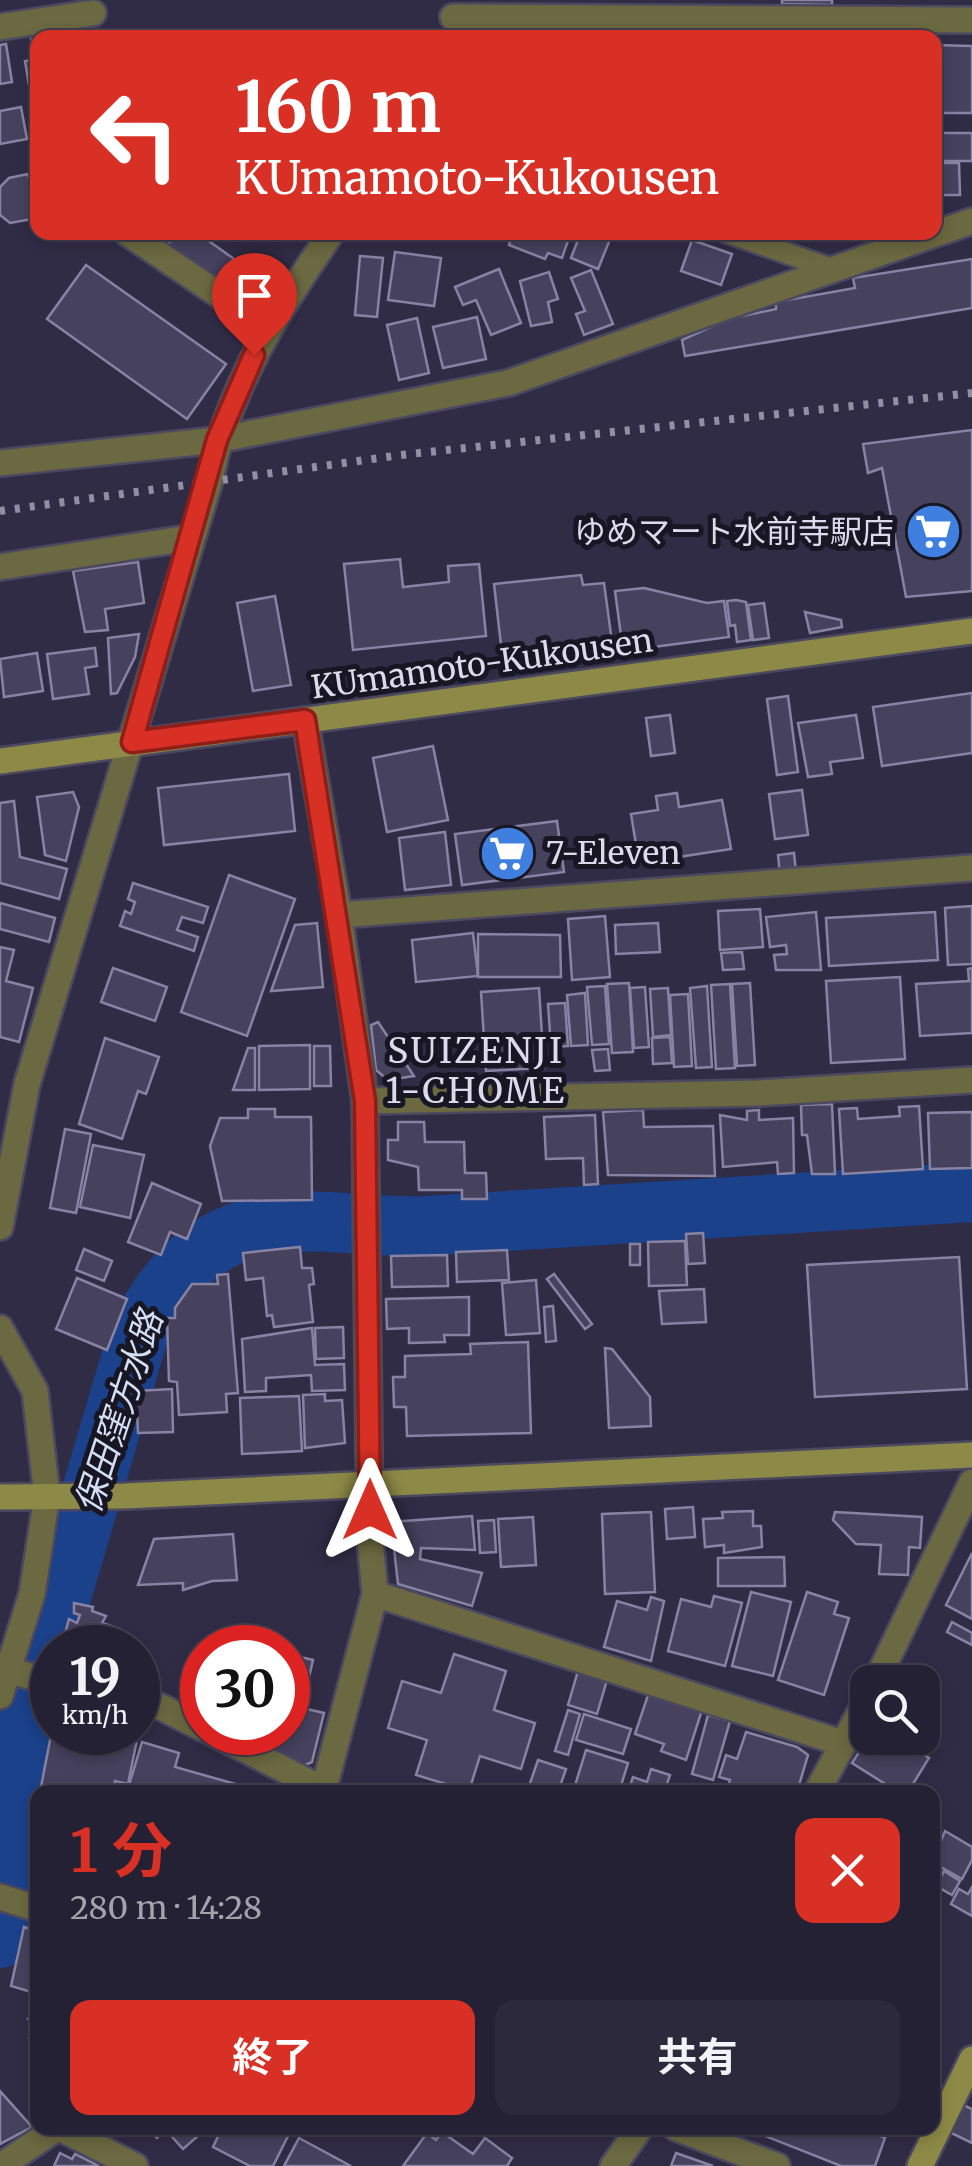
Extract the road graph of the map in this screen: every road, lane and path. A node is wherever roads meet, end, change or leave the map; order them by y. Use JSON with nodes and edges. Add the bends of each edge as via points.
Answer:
{"nodes":[{"id":1,"x":93,"y":17,"type":"edge"},
{"id":2,"x":452,"y":18,"type":"edge"},
{"id":3,"x":972,"y":20,"type":"edge"},
{"id":4,"x":0,"y":28,"type":"edge"},
{"id":5,"x":972,"y":221,"type":"edge"},
{"id":6,"x":942,"y":232,"type":"edge"},
{"id":7,"x":138,"y":240,"type":"edge"},
{"id":8,"x":327,"y":240,"type":"edge"},
{"id":9,"x":749,"y":240,"type":"edge"},
{"id":10,"x":919,"y":240,"type":"edge"},
{"id":11,"x":835,"y":270,"type":"junction"},
{"id":12,"x":267,"y":327,"type":"junction"},
{"id":13,"x":217,"y":440,"type":"junction"},
{"id":14,"x":0,"y":464,"type":"edge"},
{"id":15,"x":189,"y":538,"type":"junction"},
{"id":16,"x":0,"y":567,"type":"edge"},
{"id":17,"x":972,"y":631,"type":"edge"},
{"id":18,"x":305,"y":720,"type":"junction"},
{"id":19,"x":132,"y":742,"type":"junction"},
{"id":20,"x":0,"y":761,"type":"edge"},
{"id":21,"x":972,"y":868,"type":"edge"},
{"id":22,"x":339,"y":915,"type":"junction"},
{"id":23,"x":972,"y":1080,"type":"edge"},
{"id":24,"x":27,"y":1084,"type":"junction"},
{"id":25,"x":0,"y":1088,"type":"edge"},
{"id":26,"x":365,"y":1101,"type":"junction"},
{"id":27,"x":0,"y":1227,"type":"edge"},
{"id":28,"x":0,"y":1328,"type":"edge"},
{"id":29,"x":972,"y":1455,"type":"edge"},
{"id":30,"x":972,"y":1482,"type":"edge"},
{"id":31,"x":370,"y":1483,"type":"junction"},
{"id":32,"x":47,"y":1496,"type":"junction"},
{"id":33,"x":0,"y":1497,"type":"edge"},
{"id":34,"x":375,"y":1594,"type":"junction"},
{"id":35,"x":884,"y":1665,"type":"edge"},
{"id":36,"x":30,"y":1683,"type":"edge"},
{"id":37,"x":4,"y":1684,"type":"edge"},
{"id":38,"x":850,"y":1729,"type":"edge"},
{"id":39,"x":842,"y":1743,"type":"junction"},
{"id":40,"x":255,"y":1755,"type":"edge"},
{"id":41,"x":312,"y":1785,"type":"edge"},
{"id":42,"x":327,"y":1785,"type":"edge"},
{"id":43,"x":821,"y":1785,"type":"edge"},
{"id":44,"x":0,"y":1897,"type":"edge"},
{"id":45,"x":30,"y":1906,"type":"edge"},
{"id":46,"x":972,"y":2059,"type":"edge"},
{"id":47,"x":940,"y":2125,"type":"edge"},
{"id":48,"x":48,"y":2135,"type":"edge"},
{"id":49,"x":73,"y":2135,"type":"edge"},
{"id":50,"x":635,"y":2135,"type":"edge"},
{"id":51,"x":695,"y":2135,"type":"edge"},
{"id":52,"x":935,"y":2135,"type":"edge"},
{"id":53,"x":1,"y":2166,"type":"edge"},
{"id":54,"x":135,"y":2166,"type":"edge"},
{"id":55,"x":613,"y":2166,"type":"edge"},
{"id":56,"x":777,"y":2166,"type":"edge"},
{"id":57,"x":920,"y":2166,"type":"edge"}],
"edges":[{"from":1,"to":4,"type":"street"},
{"from":2,"to":3,"type":"street"},
{"from":5,"to":6,"type":"street"},
{"from":7,"to":12,"type":"street"},
{"from":8,"to":12,"type":"street"},
{"from":9,"to":11,"type":"lane"},
{"from":10,"to":11,"type":"street"},
{"from":11,"to":13,"type":"street","via":[[508,383]]},
{"from":12,"to":13,"type":"street"},
{"from":13,"to":14,"type":"street"},
{"from":13,"to":15,"type":"street"},
{"from":15,"to":16,"type":"street"},
{"from":15,"to":19,"type":"street"},
{"from":17,"to":18,"type":"street","name":"KUmamoto-Kukousen"},
{"from":18,"to":19,"type":"street","name":"KUmamoto-Kukousen"},
{"from":18,"to":22,"type":"street"},
{"from":19,"to":20,"type":"street","name":"KUmamoto-Kukousen"},
{"from":19,"to":24,"type":"street"},
{"from":21,"to":22,"type":"street"},
{"from":22,"to":26,"type":"street"},
{"from":23,"to":26,"type":"street","via":[[758,1093]]},
{"from":24,"to":25,"type":"street"},
{"from":24,"to":27,"type":"street"},
{"from":26,"to":31,"type":"street"},
{"from":28,"to":32,"type":"street","via":[[35,1391]]},
{"from":29,"to":31,"type":"street"},
{"from":30,"to":35,"type":"street"},
{"from":31,"to":32,"type":"street"},
{"from":31,"to":34,"type":"street"},
{"from":32,"to":33,"type":"street"},
{"from":32,"to":37,"type":"street","via":[[32,1594]]},
{"from":34,"to":39,"type":"street"},
{"from":34,"to":42,"type":"street"},
{"from":36,"to":37,"type":"street"},
{"from":38,"to":39,"type":"street"},
{"from":39,"to":43,"type":"street"},
{"from":40,"to":41,"type":"street"},
{"from":44,"to":45,"type":"street"},
{"from":46,"to":47,"type":"street"},
{"from":48,"to":53,"type":"street"},
{"from":49,"to":54,"type":"street"},
{"from":50,"to":55,"type":"street"},
{"from":51,"to":56,"type":"street"},
{"from":52,"to":57,"type":"street"}]}
